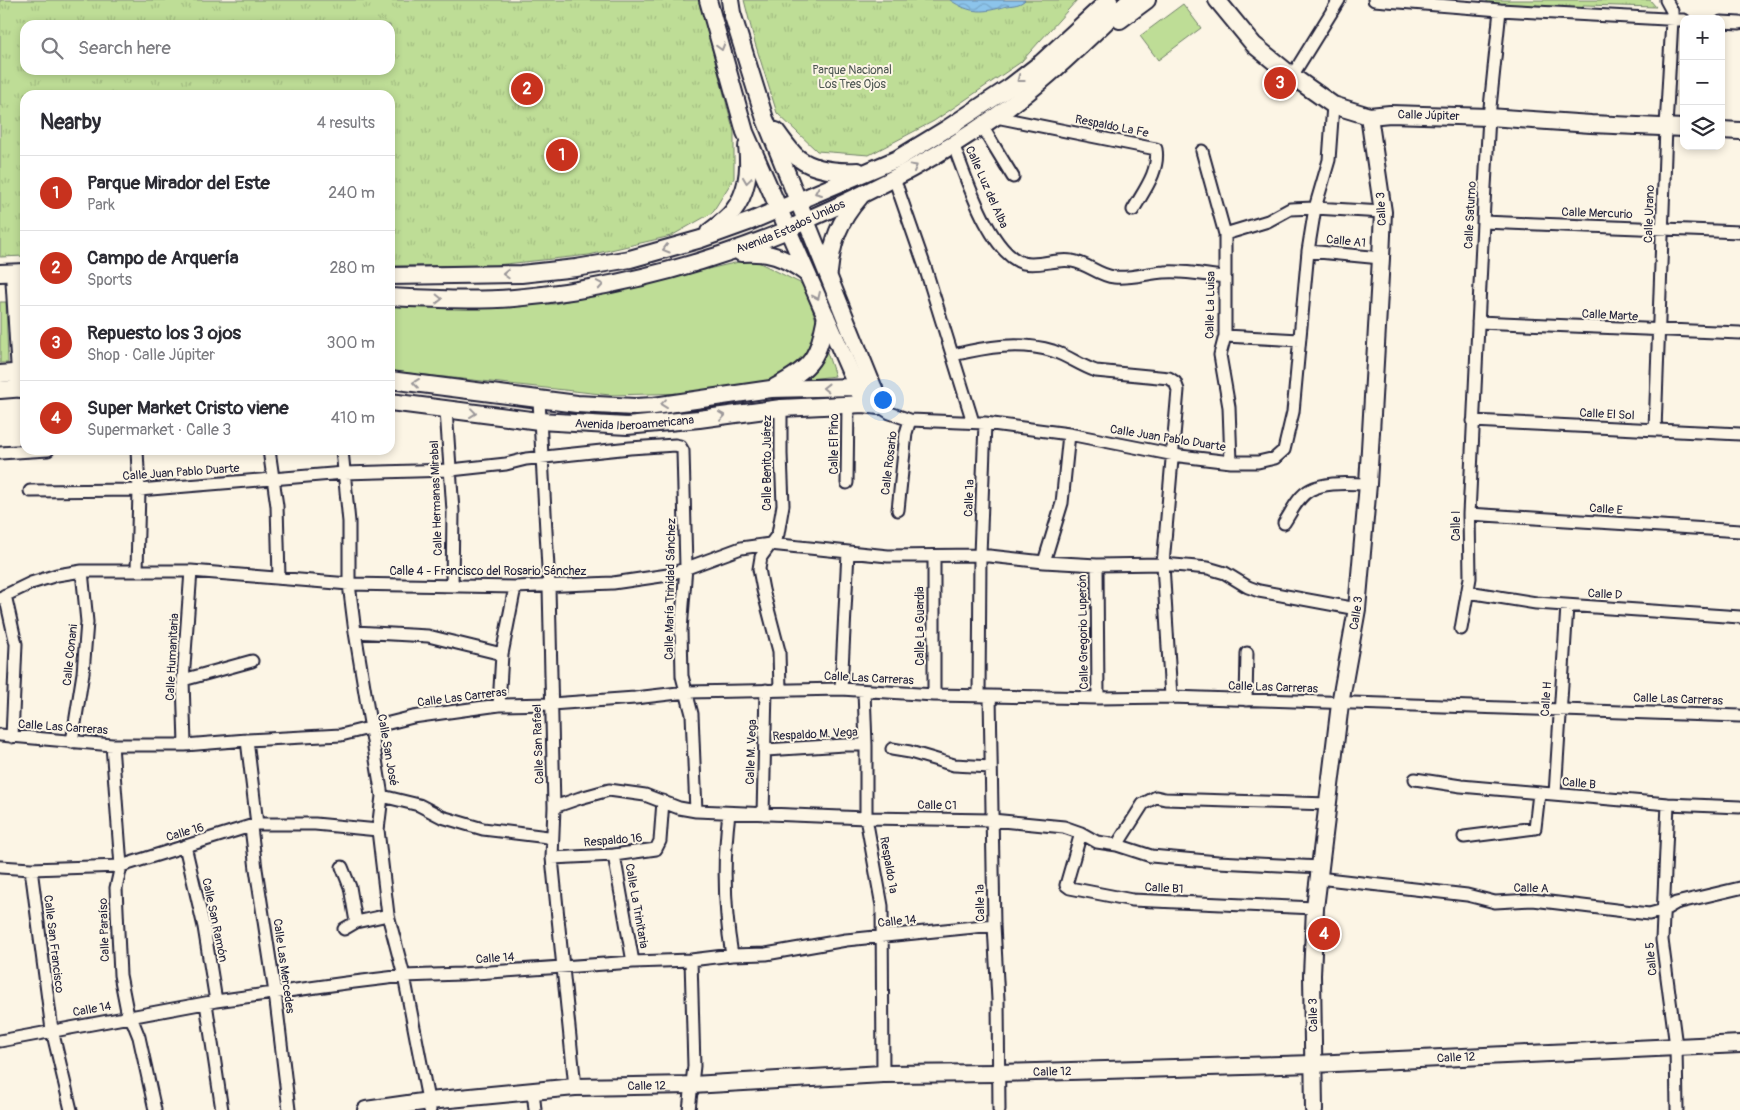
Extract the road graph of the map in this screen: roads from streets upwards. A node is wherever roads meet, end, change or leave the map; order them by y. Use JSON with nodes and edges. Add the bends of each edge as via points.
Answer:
{"nodes":[{"id":1,"x":708,"y":0,"type":"edge"},
{"id":2,"x":730,"y":0,"type":"edge"},
{"id":3,"x":1095,"y":0,"type":"edge"},
{"id":4,"x":1109,"y":0,"type":"edge"},
{"id":5,"x":1129,"y":0,"type":"edge"},
{"id":6,"x":1147,"y":0,"type":"edge"},
{"id":7,"x":1216,"y":0,"type":"edge"},
{"id":8,"x":1339,"y":0,"type":"edge"},
{"id":9,"x":1374,"y":0,"type":"edge"},
{"id":10,"x":1666,"y":0,"type":"edge"},
{"id":11,"x":1500,"y":10,"type":"junction"},
{"id":12,"x":1678,"y":20,"type":"edge"},
{"id":13,"x":1725,"y":22,"type":"edge"},
{"id":14,"x":1740,"y":23,"type":"edge"},
{"id":15,"x":1041,"y":63,"type":"junction"},
{"id":16,"x":1060,"y":65,"type":"junction"},
{"id":17,"x":1292,"y":76,"type":"junction"},
{"id":18,"x":1333,"y":105,"type":"junction"},
{"id":19,"x":1369,"y":116,"type":"junction"},
{"id":20,"x":1489,"y":117,"type":"junction"},
{"id":21,"x":765,"y":119,"type":"junction"},
{"id":22,"x":989,"y":121,"type":"junction"},
{"id":23,"x":1666,"y":127,"type":"junction"},
{"id":24,"x":1680,"y":128,"type":"edge"},
{"id":25,"x":1725,"y":130,"type":"edge"},
{"id":26,"x":1740,"y":131,"type":"edge"},
{"id":27,"x":745,"y":132,"type":"junction"},
{"id":28,"x":953,"y":144,"type":"junction"},
{"id":29,"x":1202,"y":151,"type":"dead end"},
{"id":30,"x":870,"y":170,"type":"junction"},
{"id":31,"x":1013,"y":177,"type":"dead end"},
{"id":32,"x":894,"y":178,"type":"junction"},
{"id":33,"x":861,"y":196,"type":"junction"},
{"id":34,"x":798,"y":201,"type":"junction"},
{"id":35,"x":1315,"y":208,"type":"junction"},
{"id":36,"x":778,"y":209,"type":"junction"},
{"id":37,"x":1133,"y":210,"type":"dead end"},
{"id":38,"x":1383,"y":212,"type":"junction"},
{"id":39,"x":806,"y":220,"type":"junction"},
{"id":40,"x":1483,"y":222,"type":"junction"},
{"id":41,"x":787,"y":230,"type":"junction"},
{"id":42,"x":1662,"y":230,"type":"junction"},
{"id":43,"x":1740,"y":232,"type":"edge"},
{"id":44,"x":1225,"y":234,"type":"junction"},
{"id":45,"x":701,"y":239,"type":"junction"},
{"id":46,"x":1308,"y":251,"type":"junction"},
{"id":47,"x":724,"y":254,"type":"junction"},
{"id":48,"x":1381,"y":258,"type":"junction"},
{"id":49,"x":13,"y":273,"type":"edge"},
{"id":50,"x":808,"y":274,"type":"junction"},
{"id":51,"x":829,"y":274,"type":"junction"},
{"id":52,"x":395,"y":276,"type":"edge"},
{"id":53,"x":1224,"y":277,"type":"junction"},
{"id":54,"x":13,"y":293,"type":"edge"},
{"id":55,"x":395,"y":297,"type":"edge"},
{"id":56,"x":826,"y":316,"type":"junction"},
{"id":57,"x":1478,"y":322,"type":"junction"},
{"id":58,"x":1658,"y":331,"type":"junction"},
{"id":59,"x":1740,"y":334,"type":"edge"},
{"id":60,"x":1225,"y":336,"type":"junction"},
{"id":61,"x":1300,"y":340,"type":"junction"},
{"id":62,"x":20,"y":354,"type":"edge"},
{"id":63,"x":953,"y":355,"type":"junction"},
{"id":64,"x":0,"y":374,"type":"edge"},
{"id":65,"x":20,"y":379,"type":"edge"},
{"id":66,"x":20,"y":381,"type":"edge"},
{"id":67,"x":395,"y":381,"type":"edge"},
{"id":68,"x":857,"y":387,"type":"junction"},
{"id":69,"x":874,"y":389,"type":"junction"},
{"id":70,"x":0,"y":390,"type":"edge"},
{"id":71,"x":771,"y":390,"type":"junction"},
{"id":72,"x":539,"y":400,"type":"junction"},
{"id":73,"x":395,"y":403,"type":"edge"},
{"id":74,"x":848,"y":404,"type":"junction"},
{"id":75,"x":871,"y":405,"type":"junction"},
{"id":76,"x":782,"y":408,"type":"junction"},
{"id":77,"x":446,"y":410,"type":"junction"},
{"id":78,"x":910,"y":420,"type":"junction"},
{"id":79,"x":539,"y":421,"type":"junction"},
{"id":80,"x":972,"y":422,"type":"junction"},
{"id":81,"x":1473,"y":422,"type":"junction"},
{"id":82,"x":985,"y":423,"type":"junction"},
{"id":83,"x":1655,"y":430,"type":"junction"},
{"id":84,"x":1069,"y":434,"type":"junction"},
{"id":85,"x":1740,"y":434,"type":"edge"},
{"id":86,"x":20,"y":452,"type":"edge"},
{"id":87,"x":0,"y":453,"type":"edge"},
{"id":88,"x":1172,"y":454,"type":"junction"},
{"id":89,"x":137,"y":455,"type":"edge"},
{"id":90,"x":270,"y":455,"type":"edge"},
{"id":91,"x":342,"y":455,"type":"edge"},
{"id":92,"x":542,"y":457,"type":"junction"},
{"id":93,"x":1231,"y":462,"type":"junction"},
{"id":94,"x":451,"y":470,"type":"junction"},
{"id":95,"x":344,"y":473,"type":"junction"},
{"id":96,"x":274,"y":478,"type":"junction"},
{"id":97,"x":847,"y":483,"type":"dead end"},
{"id":98,"x":1368,"y":484,"type":"junction"},
{"id":99,"x":139,"y":490,"type":"junction"},
{"id":100,"x":30,"y":491,"type":"dead end"},
{"id":101,"x":898,"y":510,"type":"dead end"},
{"id":102,"x":1469,"y":514,"type":"junction"},
{"id":103,"x":1284,"y":523,"type":"dead end"},
{"id":104,"x":1740,"y":531,"type":"edge"},
{"id":105,"x":770,"y":544,"type":"junction"},
{"id":106,"x":848,"y":552,"type":"junction"},
{"id":107,"x":980,"y":555,"type":"junction"},
{"id":108,"x":934,"y":556,"type":"junction"},
{"id":109,"x":1044,"y":562,"type":"junction"},
{"id":110,"x":1163,"y":564,"type":"junction"},
{"id":111,"x":1096,"y":565,"type":"junction"},
{"id":112,"x":686,"y":567,"type":"junction"},
{"id":113,"x":137,"y":570,"type":"junction"},
{"id":114,"x":82,"y":571,"type":"junction"},
{"id":115,"x":191,"y":571,"type":"junction"},
{"id":116,"x":280,"y":577,"type":"junction"},
{"id":117,"x":349,"y":584,"type":"junction"},
{"id":118,"x":452,"y":586,"type":"junction"},
{"id":119,"x":549,"y":586,"type":"junction"},
{"id":120,"x":515,"y":587,"type":"junction"},
{"id":121,"x":1468,"y":592,"type":"junction"},
{"id":122,"x":3,"y":596,"type":"edge"},
{"id":123,"x":1567,"y":606,"type":"junction"},
{"id":124,"x":1357,"y":609,"type":"junction"},
{"id":125,"x":1740,"y":617,"type":"edge"},
{"id":126,"x":1460,"y":629,"type":"dead end"},
{"id":127,"x":354,"y":632,"type":"junction"},
{"id":128,"x":502,"y":654,"type":"junction"},
{"id":129,"x":1247,"y":654,"type":"dead end"},
{"id":130,"x":252,"y":661,"type":"dead end"},
{"id":131,"x":183,"y":680,"type":"junction"},
{"id":132,"x":841,"y":689,"type":"junction"},
{"id":133,"x":766,"y":690,"type":"junction"},
{"id":134,"x":780,"y":690,"type":"junction"},
{"id":135,"x":864,"y":691,"type":"junction"},
{"id":136,"x":687,"y":692,"type":"junction"},
{"id":137,"x":934,"y":695,"type":"junction"},
{"id":138,"x":985,"y":696,"type":"junction"},
{"id":139,"x":1171,"y":697,"type":"junction"},
{"id":140,"x":1098,"y":698,"type":"junction"},
{"id":141,"x":1246,"y":700,"type":"junction"},
{"id":142,"x":550,"y":704,"type":"junction"},
{"id":143,"x":1340,"y":704,"type":"junction"},
{"id":144,"x":499,"y":705,"type":"junction"},
{"id":145,"x":1559,"y":709,"type":"junction"},
{"id":146,"x":1740,"y":716,"type":"edge"},
{"id":147,"x":370,"y":727,"type":"junction"},
{"id":148,"x":6,"y":736,"type":"edge"},
{"id":149,"x":247,"y":740,"type":"junction"},
{"id":150,"x":72,"y":742,"type":"junction"},
{"id":151,"x":112,"y":745,"type":"junction"},
{"id":152,"x":185,"y":745,"type":"junction"},
{"id":153,"x":866,"y":745,"type":"junction"},
{"id":154,"x":892,"y":749,"type":"dead end"},
{"id":155,"x":766,"y":750,"type":"junction"},
{"id":156,"x":991,"y":767,"type":"junction"},
{"id":157,"x":1415,"y":779,"type":"dead end"},
{"id":158,"x":1539,"y":793,"type":"junction"},
{"id":159,"x":1555,"y":794,"type":"junction"},
{"id":160,"x":382,"y":796,"type":"junction"},
{"id":161,"x":663,"y":801,"type":"junction"},
{"id":162,"x":1329,"y":804,"type":"junction"},
{"id":163,"x":1668,"y":804,"type":"junction"},
{"id":164,"x":554,"y":807,"type":"junction"},
{"id":165,"x":1740,"y":807,"type":"edge"},
{"id":166,"x":696,"y":811,"type":"junction"},
{"id":167,"x":729,"y":813,"type":"junction"},
{"id":168,"x":763,"y":814,"type":"junction"},
{"id":169,"x":866,"y":818,"type":"junction"},
{"id":170,"x":992,"y":820,"type":"junction"},
{"id":171,"x":254,"y":826,"type":"junction"},
{"id":172,"x":378,"y":830,"type":"junction"},
{"id":173,"x":1081,"y":833,"type":"junction"},
{"id":174,"x":1464,"y":837,"type":"dead end"},
{"id":175,"x":552,"y":840,"type":"junction"},
{"id":176,"x":185,"y":846,"type":"junction"},
{"id":177,"x":1117,"y":846,"type":"junction"},
{"id":178,"x":614,"y":855,"type":"junction"},
{"id":179,"x":552,"y":858,"type":"junction"},
{"id":180,"x":120,"y":866,"type":"junction"},
{"id":181,"x":0,"y":867,"type":"edge"},
{"id":182,"x":342,"y":867,"type":"dead end"},
{"id":183,"x":31,"y":868,"type":"junction"},
{"id":184,"x":1320,"y":872,"type":"junction"},
{"id":185,"x":1740,"y":888,"type":"edge"},
{"id":186,"x":1315,"y":908,"type":"junction"},
{"id":187,"x":1664,"y":910,"type":"junction"},
{"id":188,"x":388,"y":915,"type":"junction"},
{"id":189,"x":356,"y":922,"type":"junction"},
{"id":190,"x":994,"y":925,"type":"junction"},
{"id":191,"x":344,"y":929,"type":"dead end"},
{"id":192,"x":882,"y":936,"type":"junction"},
{"id":193,"x":732,"y":955,"type":"junction"},
{"id":194,"x":691,"y":960,"type":"junction"},
{"id":195,"x":633,"y":962,"type":"junction"},
{"id":196,"x":564,"y":968,"type":"junction"},
{"id":197,"x":404,"y":976,"type":"junction"},
{"id":198,"x":275,"y":993,"type":"junction"},
{"id":199,"x":211,"y":1002,"type":"junction"},
{"id":200,"x":128,"y":1016,"type":"junction"},
{"id":201,"x":52,"y":1030,"type":"junction"},
{"id":202,"x":0,"y":1041,"type":"edge"},
{"id":203,"x":1740,"y":1044,"type":"edge"},
{"id":204,"x":1676,"y":1046,"type":"junction"},
{"id":205,"x":1314,"y":1064,"type":"junction"},
{"id":206,"x":1000,"y":1073,"type":"junction"},
{"id":207,"x":883,"y":1074,"type":"junction"},
{"id":208,"x":692,"y":1085,"type":"junction"},
{"id":209,"x":575,"y":1087,"type":"junction"},
{"id":210,"x":533,"y":1090,"type":"junction"},
{"id":211,"x":429,"y":1106,"type":"edge"},
{"id":212,"x":71,"y":1110,"type":"edge"},
{"id":213,"x":155,"y":1110,"type":"edge"},
{"id":214,"x":222,"y":1110,"type":"edge"},
{"id":215,"x":289,"y":1110,"type":"edge"},
{"id":216,"x":366,"y":1110,"type":"edge"},
{"id":217,"x":535,"y":1110,"type":"edge"},
{"id":218,"x":689,"y":1110,"type":"edge"},
{"id":219,"x":999,"y":1110,"type":"edge"},
{"id":220,"x":1314,"y":1110,"type":"edge"},
{"id":221,"x":1677,"y":1110,"type":"edge"}],
"edges":[{"from":1,"to":27,"type":"street","one_way":true},
{"from":2,"to":21,"type":"street"},
{"from":3,"to":15,"type":"street"},
{"from":4,"to":15,"type":"street","name":"Avenida Estados Unidos"},
{"from":5,"to":16,"type":"street","name":"Avenida Estados Unidos"},
{"from":6,"to":16,"type":"street"},
{"from":7,"to":17,"type":"street","name":"Calle Júpiter","via":[[1254,45]]},
{"from":8,"to":17,"type":"street"},
{"from":9,"to":11,"type":"street"},
{"from":10,"to":12,"type":"street","name":"Calle Urano"},
{"from":11,"to":12,"type":"street"},
{"from":11,"to":20,"type":"street","name":"Calle Saturno"},
{"from":12,"to":23,"type":"street","name":"Calle Urano"},
{"from":13,"to":14,"type":"street"},
{"from":15,"to":30,"type":"street","name":"Avenida Estados Unidos","one_way":true,"via":[[948,128],[897,159]]},
{"from":16,"to":22,"type":"street","name":"Avenida Estados Unidos"},
{"from":17,"to":18,"type":"street","name":"Calle Júpiter"},
{"from":18,"to":19,"type":"street","name":"Calle Júpiter"},
{"from":18,"to":35,"type":"street","name":"Calle Juan Pablo Duarte","via":[[1328,160]]},
{"from":19,"to":20,"type":"street","name":"Calle Júpiter"},
{"from":19,"to":38,"type":"street","name":"Calle 3"},
{"from":20,"to":23,"type":"street","name":"Calle Júpiter"},
{"from":20,"to":40,"type":"street","name":"Calle Saturno"},
{"from":21,"to":30,"type":"street","via":[[798,158],[811,166],[839,172]]},
{"from":21,"to":34,"type":"street"},
{"from":22,"to":28,"type":"street","name":"Avenida Estados Unidos"},
{"from":22,"to":31,"type":"street"},
{"from":22,"to":37,"type":"street","name":"Respaldo La Fe","via":[[1156,148],[1158,157],[1153,175]]},
{"from":23,"to":24,"type":"street","name":"Calle Júpiter"},
{"from":23,"to":42,"type":"street","name":"Calle Urano"},
{"from":25,"to":26,"type":"street"},
{"from":27,"to":36,"type":"street"},
{"from":27,"to":45,"type":"street","one_way":true,"via":[[749,162],[746,188],[733,212]]},
{"from":32,"to":28,"type":"street","name":"Avenida Estados Unidos","one_way":true},
{"from":28,"to":53,"type":"street","name":"Calle Luz del Alba","via":[[994,238],[1014,259],[1041,264],[1074,261],[1112,277],[1123,278],[1166,271]]},
{"from":29,"to":44,"type":"street","name":"Calle La Luisa"},
{"from":30,"to":34,"type":"street","name":"Avenida Estados Unidos","one_way":true},
{"from":32,"to":33,"type":"street","name":"Avenida Estados Unidos"},
{"from":32,"to":63,"type":"street"},
{"from":33,"to":39,"type":"street","name":"Avenida Estados Unidos"},
{"from":33,"to":51,"type":"street","via":[[839,227]]},
{"from":34,"to":36,"type":"street","name":"Avenida Estados Unidos"},
{"from":34,"to":39,"type":"street"},
{"from":35,"to":38,"type":"street"},
{"from":35,"to":44,"type":"street","via":[[1290,209],[1268,221]]},
{"from":35,"to":46,"type":"street","name":"Calle Juan Pablo Duarte"},
{"from":36,"to":41,"type":"street"},
{"from":36,"to":45,"type":"street","name":"Avenida Estados Unidos"},
{"from":38,"to":48,"type":"street","name":"Calle 3"},
{"from":39,"to":41,"type":"street","name":"Avenida Estados Unidos"},
{"from":39,"to":51,"type":"street"},
{"from":40,"to":42,"type":"street","name":"Calle Mercurio"},
{"from":40,"to":57,"type":"street","name":"Calle Saturno"},
{"from":41,"to":47,"type":"street","name":"Avenida Estados Unidos"},
{"from":41,"to":50,"type":"street"},
{"from":42,"to":43,"type":"street","name":"Calle Mercurio"},
{"from":42,"to":58,"type":"street","name":"Calle Urano"},
{"from":44,"to":53,"type":"street","name":"Calle La Luisa"},
{"from":45,"to":52,"type":"street","name":"Avenida Estados Unidos","one_way":true,"via":[[630,259],[576,268],[521,274]]},
{"from":46,"to":48,"type":"street","name":"Calle A1"},
{"from":46,"to":61,"type":"street","name":"Calle Juan Pablo Duarte"},
{"from":47,"to":50,"type":"street","via":[[760,252],[789,261]]},
{"from":55,"to":47,"type":"street","name":"Avenida Estados Unidos","one_way":true,"via":[[513,298],[559,292],[622,281]]},
{"from":48,"to":98,"type":"street","name":"Calle 3"},
{"from":49,"to":54,"type":"street"},
{"from":50,"to":56,"type":"street","one_way":true},
{"from":51,"to":69,"type":"street"},
{"from":53,"to":60,"type":"street","name":"Calle La Luisa"},
{"from":54,"to":62,"type":"street"},
{"from":56,"to":68,"type":"street"},
{"from":56,"to":71,"type":"street","via":[[814,359],[798,375]]},
{"from":57,"to":58,"type":"street","name":"Calle Marte"},
{"from":57,"to":81,"type":"street","name":"Calle Saturno"},
{"from":58,"to":59,"type":"street","name":"Calle Marte"},
{"from":58,"to":83,"type":"street","name":"Calle Urano"},
{"from":60,"to":61,"type":"street"},
{"from":60,"to":93,"type":"street","name":"Calle La Luisa","via":[[1220,355],[1229,407]]},
{"from":61,"to":93,"type":"street","name":"Calle Juan Pablo Duarte","via":[[1293,412],[1284,450],[1275,458],[1258,462]]},
{"from":63,"to":80,"type":"street"},
{"from":63,"to":88,"type":"street","via":[[988,346],[1033,346],[1056,352],[1096,370],[1169,378],[1176,382],[1178,390]]},
{"from":64,"to":65,"type":"street"},
{"from":66,"to":70,"type":"street"},
{"from":72,"to":67,"type":"street","name":"Avenida Iberoamericana","one_way":true},
{"from":68,"to":69,"type":"street","name":"Avenida Iberoamericana"},
{"from":68,"to":71,"type":"street","name":"Avenida Iberoamericana","one_way":true},
{"from":68,"to":75,"type":"street"},
{"from":69,"to":75,"type":"street"},
{"from":71,"to":72,"type":"street","name":"Avenida Iberoamericana","one_way":true,"via":[[635,407]]},
{"from":72,"to":79,"type":"street","name":"Calle San Rafael"},
{"from":73,"to":77,"type":"street","name":"Avenida Iberoamericana"},
{"from":74,"to":75,"type":"street","name":"Avenida Iberoamericana"},
{"from":74,"to":76,"type":"street","name":"Avenida Iberoamericana"},
{"from":74,"to":97,"type":"street","name":"Calle El Pino"},
{"from":75,"to":78,"type":"street","name":"Calle Juan Pablo Duarte"},
{"from":79,"to":76,"type":"street","name":"Avenida Iberoamericana","one_way":true,"via":[[627,426]]},
{"from":76,"to":105,"type":"street","name":"Calle Benito Juárez","via":[[783,504],[778,534]]},
{"from":77,"to":79,"type":"street","name":"Avenida Iberoamericana","one_way":true},
{"from":77,"to":94,"type":"street","name":"Calle Hermanas Mirabal"},
{"from":78,"to":80,"type":"street","name":"Calle Juan Pablo Duarte"},
{"from":78,"to":101,"type":"street","name":"Calle Rosario"},
{"from":79,"to":92,"type":"street","name":"Calle San Rafael"},
{"from":80,"to":82,"type":"street","name":"Calle Juan Pablo Duarte"},
{"from":81,"to":83,"type":"street","name":"Calle El Sol"},
{"from":81,"to":102,"type":"street","name":"Calle I"},
{"from":82,"to":84,"type":"street","name":"Calle Juan Pablo Duarte"},
{"from":82,"to":107,"type":"street","name":"Calle 1a"},
{"from":83,"to":85,"type":"street","name":"Calle El Sol"},
{"from":84,"to":88,"type":"street","name":"Calle Juan Pablo Duarte"},
{"from":84,"to":109,"type":"street","via":[[1062,503]]},
{"from":86,"to":87,"type":"street"},
{"from":88,"to":93,"type":"street","name":"Calle Juan Pablo Duarte"},
{"from":88,"to":110,"type":"street"},
{"from":89,"to":99,"type":"street"},
{"from":90,"to":96,"type":"street"},
{"from":91,"to":95,"type":"street","name":"Calle San José"},
{"from":92,"to":94,"type":"street","name":"Calle Juan Pablo Duarte"},
{"from":92,"to":112,"type":"street","name":"Calle María Trinidad Sánchez","via":[[680,446],[683,451]]},
{"from":92,"to":119,"type":"street","name":"Calle San Rafael"},
{"from":94,"to":95,"type":"street","name":"Calle Juan Pablo Duarte"},
{"from":94,"to":118,"type":"street","name":"Calle Hermanas Mirabal"},
{"from":95,"to":96,"type":"street","name":"Calle Juan Pablo Duarte"},
{"from":95,"to":117,"type":"street","name":"Calle San José","via":[[349,522]]},
{"from":96,"to":99,"type":"street","name":"Calle Juan Pablo Duarte"},
{"from":96,"to":116,"type":"street"},
{"from":98,"to":103,"type":"street","via":[[1332,484],[1309,490]]},
{"from":98,"to":124,"type":"street","name":"Calle 3"},
{"from":99,"to":100,"type":"street","name":"Calle Juan Pablo Duarte"},
{"from":99,"to":113,"type":"street"},
{"from":102,"to":104,"type":"street","name":"Calle E"},
{"from":102,"to":121,"type":"street","name":"Calle I"},
{"from":105,"to":106,"type":"street","name":"Calle 4 - Francisco del Rosario Sánchez"},
{"from":105,"to":112,"type":"street","name":"Calle 4 - Francisco del Rosario Sánchez","via":[[741,548]]},
{"from":105,"to":134,"type":"street","name":"Calle Benito Juárez","via":[[761,557],[759,569],[779,651]]},
{"from":106,"to":108,"type":"street","name":"Calle 4 - Francisco del Rosario Sánchez"},
{"from":106,"to":132,"type":"street"},
{"from":107,"to":108,"type":"street","name":"Calle 4 - Francisco del Rosario Sánchez"},
{"from":107,"to":109,"type":"street","name":"Calle 4 - Francisco del Rosario Sánchez"},
{"from":107,"to":138,"type":"street","name":"Calle 1a"},
{"from":108,"to":137,"type":"street","name":"Calle La Guardia"},
{"from":109,"to":111,"type":"street","name":"Calle 4 - Francisco del Rosario Sánchez"},
{"from":110,"to":111,"type":"street","name":"Calle 4 - Francisco del Rosario Sánchez"},
{"from":110,"to":124,"type":"street","name":"Calle 4 - Francisco del Rosario Sánchez","via":[[1208,568],[1259,591]]},
{"from":110,"to":139,"type":"street"},
{"from":111,"to":140,"type":"street","name":"Calle Gregorio Luperón"},
{"from":112,"to":119,"type":"street","name":"Calle 4 - Francisco del Rosario Sánchez","via":[[668,575],[613,583]]},
{"from":112,"to":136,"type":"street","name":"Calle María Trinidad Sánchez","via":[[681,630],[682,676]]},
{"from":113,"to":114,"type":"street","name":"Calle 4 - Francisco del Rosario Sánchez"},
{"from":113,"to":115,"type":"street","name":"Calle 4 - Francisco del Rosario Sánchez"},
{"from":114,"to":122,"type":"street","name":"Calle 4 - Francisco del Rosario Sánchez","via":[[31,583]]},
{"from":114,"to":150,"type":"street","name":"Calle Conani","via":[[87,622]]},
{"from":115,"to":116,"type":"street","name":"Calle 4 - Francisco del Rosario Sánchez"},
{"from":115,"to":131,"type":"street","name":"Calle Humanitaria"},
{"from":116,"to":117,"type":"street","name":"Calle 4 - Francisco del Rosario Sánchez"},
{"from":117,"to":118,"type":"street","name":"Calle 4 - Francisco del Rosario Sánchez"},
{"from":117,"to":127,"type":"street","name":"Calle San José"},
{"from":118,"to":120,"type":"street","name":"Calle 4 - Francisco del Rosario Sánchez"},
{"from":119,"to":120,"type":"street","name":"Calle 4 - Francisco del Rosario Sánchez"},
{"from":119,"to":142,"type":"street","name":"Calle San Rafael"},
{"from":120,"to":128,"type":"street"},
{"from":121,"to":123,"type":"street","name":"Calle D"},
{"from":121,"to":126,"type":"street","name":"Calle I"},
{"from":122,"to":148,"type":"street","via":[[16,644]]},
{"from":123,"to":125,"type":"street","name":"Calle D"},
{"from":123,"to":145,"type":"street","name":"Calle H"},
{"from":124,"to":143,"type":"street","name":"Calle 3"},
{"from":127,"to":128,"type":"street","via":[[428,636]]},
{"from":127,"to":147,"type":"street","name":"Calle San José"},
{"from":128,"to":144,"type":"street"},
{"from":129,"to":141,"type":"street"},
{"from":130,"to":131,"type":"street"},
{"from":131,"to":152,"type":"street","name":"Calle Humanitaria"},
{"from":132,"to":134,"type":"street","name":"Calle Las Carreras"},
{"from":132,"to":135,"type":"street","name":"Calle Las Carreras"},
{"from":133,"to":134,"type":"street","name":"Calle Las Carreras"},
{"from":133,"to":136,"type":"street","name":"Calle Las Carreras"},
{"from":133,"to":155,"type":"street","name":"Calle M. Vega"},
{"from":135,"to":137,"type":"street","name":"Calle Las Carreras"},
{"from":135,"to":153,"type":"street","name":"Respaldo 1a"},
{"from":136,"to":142,"type":"street","name":"Calle Las Carreras"},
{"from":136,"to":166,"type":"street","name":"Calle María Trinidad Sánchez","via":[[692,714]]},
{"from":137,"to":138,"type":"street","name":"Calle Las Carreras"},
{"from":138,"to":140,"type":"street","name":"Calle Las Carreras"},
{"from":138,"to":156,"type":"street","name":"Calle 1a"},
{"from":139,"to":140,"type":"street","name":"Calle Las Carreras"},
{"from":139,"to":141,"type":"street","name":"Calle Las Carreras"},
{"from":141,"to":143,"type":"street","name":"Calle Las Carreras"},
{"from":142,"to":144,"type":"street","name":"Calle Las Carreras"},
{"from":142,"to":164,"type":"street","name":"Calle San Rafael"},
{"from":143,"to":145,"type":"street","name":"Calle Las Carreras"},
{"from":143,"to":162,"type":"street","name":"Calle 3"},
{"from":144,"to":147,"type":"street","name":"Calle Las Carreras","via":[[413,717]]},
{"from":145,"to":146,"type":"street","name":"Calle Las Carreras"},
{"from":145,"to":159,"type":"street","name":"Calle H"},
{"from":147,"to":149,"type":"street","name":"Calle Las Carreras","via":[[341,735]]},
{"from":147,"to":160,"type":"street","name":"Calle San José"},
{"from":148,"to":150,"type":"street","name":"Calle Las Carreras"},
{"from":149,"to":152,"type":"street","name":"Calle Las Carreras"},
{"from":149,"to":171,"type":"street","name":"Calle Las Mercedes"},
{"from":150,"to":151,"type":"street","name":"Calle Las Carreras"},
{"from":151,"to":152,"type":"street","name":"Calle Las Carreras"},
{"from":151,"to":180,"type":"street","name":"Calle Paraíso"},
{"from":153,"to":155,"type":"street","name":"Respaldo M. Vega"},
{"from":153,"to":169,"type":"street","name":"Respaldo 1a"},
{"from":154,"to":156,"type":"street","via":[[954,765]]},
{"from":155,"to":168,"type":"street","name":"Calle M. Vega"},
{"from":156,"to":170,"type":"street","name":"Calle 1a"},
{"from":157,"to":158,"type":"street","name":"Calle B"},
{"from":158,"to":159,"type":"street","name":"Calle B"},
{"from":158,"to":174,"type":"street","via":[[1535,828]]},
{"from":159,"to":163,"type":"street","name":"Calle B"},
{"from":160,"to":172,"type":"street","name":"Calle San José"},
{"from":160,"to":175,"type":"street","via":[[419,805],[442,817],[484,829]]},
{"from":161,"to":164,"type":"street","name":"Calle C1","via":[[609,790]]},
{"from":161,"to":166,"type":"street","name":"Calle C1"},
{"from":161,"to":178,"type":"street","name":"Respaldo 16","via":[[660,841],[656,849]]},
{"from":162,"to":177,"type":"street","via":[[1156,797],[1143,804]]},
{"from":162,"to":184,"type":"street","name":"Calle 3"},
{"from":163,"to":165,"type":"street","name":"Calle B"},
{"from":163,"to":187,"type":"street","name":"Calle 5"},
{"from":164,"to":175,"type":"street","name":"Calle San Rafael"},
{"from":166,"to":167,"type":"street","name":"Calle C1"},
{"from":167,"to":168,"type":"street","name":"Calle C1"},
{"from":167,"to":193,"type":"street","via":[[724,874],[726,921]]},
{"from":168,"to":169,"type":"street","name":"Calle C1"},
{"from":169,"to":170,"type":"street","name":"Calle C1"},
{"from":169,"to":192,"type":"street","name":"Respaldo 1a","via":[[882,906]]},
{"from":170,"to":173,"type":"street","name":"Calle C1","via":[[1064,827]]},
{"from":170,"to":190,"type":"street","name":"Calle 1a"},
{"from":171,"to":172,"type":"street","name":"Calle 16","via":[[316,824]]},
{"from":171,"to":176,"type":"street","name":"Calle 16"},
{"from":171,"to":198,"type":"street","name":"Calle Las Mercedes","via":[[257,878]]},
{"from":172,"to":188,"type":"street","name":"Calle San José"},
{"from":173,"to":177,"type":"street","name":"Calle C1","via":[[1096,842]]},
{"from":173,"to":186,"type":"street","name":"Calle B1","via":[[1066,885],[1070,888],[1132,900]]},
{"from":175,"to":179,"type":"street","name":"Calle San Rafael"},
{"from":176,"to":180,"type":"street","name":"Calle 16"},
{"from":176,"to":199,"type":"street","name":"Calle San Ramón","via":[[204,927]]},
{"from":177,"to":184,"type":"street","name":"Calle C1","via":[[1151,856]]},
{"from":178,"to":179,"type":"street","name":"Respaldo 16"},
{"from":178,"to":195,"type":"street","name":"Calle La Trinitaria"},
{"from":179,"to":196,"type":"street","name":"Calle San Rafael"},
{"from":180,"to":183,"type":"street","name":"Calle 16"},
{"from":180,"to":200,"type":"street","name":"Calle Paraíso","via":[[116,914],[120,975]]},
{"from":181,"to":183,"type":"street","name":"Calle 16"},
{"from":182,"to":189,"type":"street","via":[[350,887]]},
{"from":183,"to":201,"type":"street","name":"Calle San Francisco"},
{"from":184,"to":186,"type":"street","name":"Calle 3"},
{"from":184,"to":187,"type":"street","name":"Calle A","via":[[1495,902],[1529,899],[1649,914]]},
{"from":185,"to":187,"type":"street","name":"Calle A"},
{"from":186,"to":205,"type":"street","name":"Calle 3","via":[[1312,975]]},
{"from":187,"to":204,"type":"street","name":"Calle 5","via":[[1662,940]]},
{"from":188,"to":189,"type":"street"},
{"from":188,"to":197,"type":"street","name":"Calle San José"},
{"from":189,"to":191,"type":"street"},
{"from":190,"to":192,"type":"street","name":"Calle 14"},
{"from":190,"to":206,"type":"street","name":"Calle 1a"},
{"from":192,"to":193,"type":"street","name":"Calle 14","via":[[766,954]]},
{"from":192,"to":207,"type":"street","name":"Respaldo 1a"},
{"from":193,"to":194,"type":"street","name":"Calle 14"},
{"from":194,"to":195,"type":"street","name":"Calle 14"},
{"from":194,"to":208,"type":"street"},
{"from":195,"to":196,"type":"street","name":"Calle 14"},
{"from":196,"to":197,"type":"street","name":"Calle 14"},
{"from":196,"to":209,"type":"street","name":"Calle San Rafael"},
{"from":197,"to":198,"type":"street","name":"Calle 14"},
{"from":197,"to":211,"type":"street","name":"Calle San José"},
{"from":198,"to":199,"type":"street","name":"Calle 14"},
{"from":198,"to":215,"type":"street","name":"Calle Las Mercedes"},
{"from":199,"to":200,"type":"street","name":"Calle 14"},
{"from":199,"to":214,"type":"street","name":"Calle San Ramón"},
{"from":200,"to":201,"type":"street","name":"Calle 14"},
{"from":200,"to":213,"type":"street","name":"Calle Paraíso","via":[[139,1037]]},
{"from":201,"to":202,"type":"street","name":"Calle 14"},
{"from":201,"to":212,"type":"street","name":"Calle San Francisco"},
{"from":203,"to":204,"type":"street","name":"Calle 12"},
{"from":204,"to":205,"type":"street","name":"Calle 12"},
{"from":204,"to":221,"type":"street","name":"Calle 5"},
{"from":205,"to":206,"type":"street","name":"Calle 12"},
{"from":205,"to":220,"type":"street","name":"Calle 3"},
{"from":206,"to":207,"type":"street","name":"Calle 12"},
{"from":206,"to":219,"type":"street","name":"Calle 1a"},
{"from":207,"to":208,"type":"street","name":"Calle 12"},
{"from":208,"to":209,"type":"street","name":"Calle 12"},
{"from":208,"to":218,"type":"street"},
{"from":209,"to":210,"type":"street","name":"Calle 12"},
{"from":210,"to":211,"type":"street","name":"Calle 12"},
{"from":210,"to":217,"type":"street"},
{"from":211,"to":216,"type":"street","name":"Calle 12"}]}
